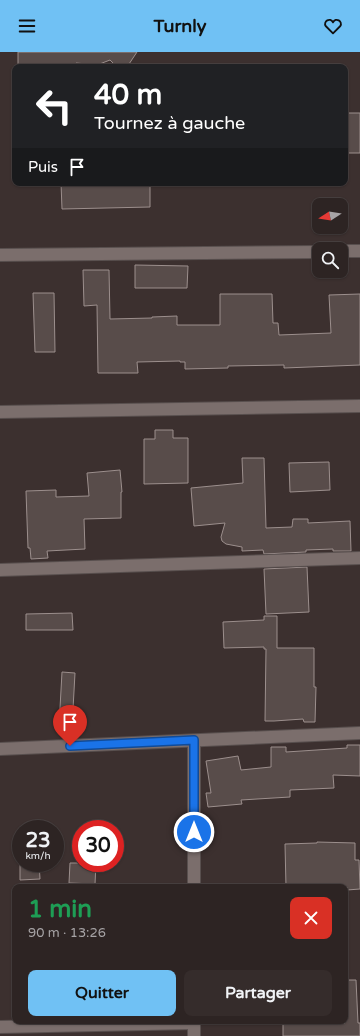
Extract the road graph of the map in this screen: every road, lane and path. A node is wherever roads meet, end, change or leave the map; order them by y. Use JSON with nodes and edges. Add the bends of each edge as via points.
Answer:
{"nodes":[{"id":1,"x":348,"y":251,"type":"edge"},
{"id":2,"x":360,"y":251,"type":"edge"},
{"id":3,"x":312,"y":252,"type":"edge"},
{"id":4,"x":0,"y":256,"type":"edge"},
{"id":5,"x":360,"y":406,"type":"edge"},
{"id":6,"x":0,"y":412,"type":"edge"},
{"id":7,"x":360,"y":558,"type":"edge"},
{"id":8,"x":0,"y":570,"type":"edge"},
{"id":9,"x":360,"y":733,"type":"edge"},
{"id":10,"x":194,"y":740,"type":"junction"},
{"id":11,"x":0,"y":749,"type":"edge"},
{"id":12,"x":194,"y":884,"type":"edge"},
{"id":13,"x":116,"y":1024,"type":"edge"},
{"id":14,"x":194,"y":1024,"type":"edge"},
{"id":15,"x":0,"y":1027,"type":"edge"},
{"id":16,"x":194,"y":1036,"type":"edge"}],
"edges":[{"from":1,"to":2,"type":"street"},
{"from":3,"to":4,"type":"street"},
{"from":5,"to":6,"type":"street"},
{"from":7,"to":8,"type":"street"},
{"from":9,"to":10,"type":"street"},
{"from":10,"to":11,"type":"street"},
{"from":10,"to":12,"type":"street"},
{"from":13,"to":15,"type":"street"},
{"from":14,"to":16,"type":"street"}]}
